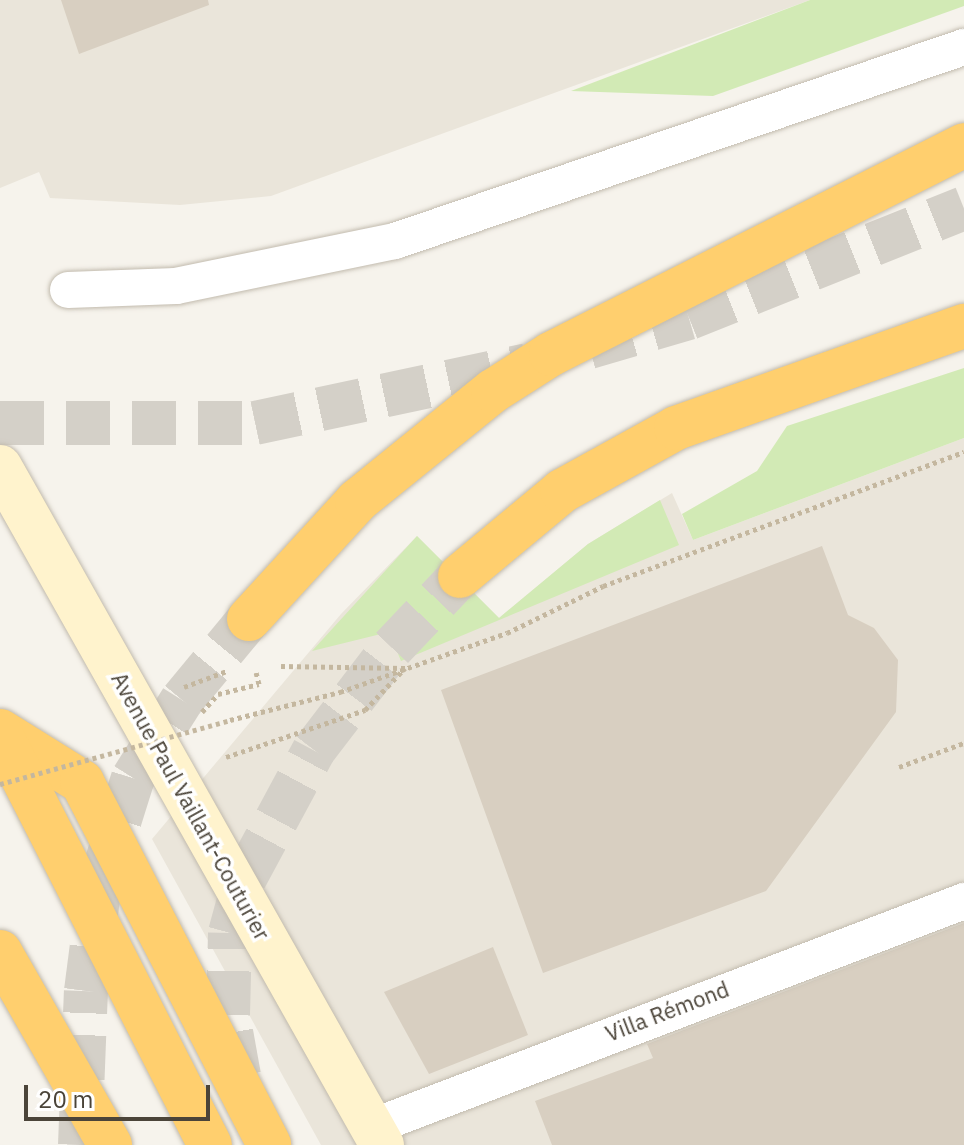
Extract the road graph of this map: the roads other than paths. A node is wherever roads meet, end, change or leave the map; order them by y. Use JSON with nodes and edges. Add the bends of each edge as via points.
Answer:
{"nodes":[{"id":1,"x":964,"y":47,"type":"edge"},
{"id":2,"x":964,"y":145,"type":"edge"},
{"id":3,"x":68,"y":290,"type":"dead end"},
{"id":4,"x":964,"y":326,"type":"edge"},
{"id":5,"x":0,"y":467,"type":"edge"},
{"id":6,"x":460,"y":576,"type":"tunnel mouth"},
{"id":7,"x":249,"y":619,"type":"tunnel mouth"},
{"id":8,"x":0,"y":732,"type":"edge"},
{"id":9,"x":964,"y":901,"type":"edge"},
{"id":10,"x":0,"y":952,"type":"edge"},
{"id":11,"x":377,"y":1136,"type":"edge"},
{"id":12,"x":110,"y":1145,"type":"edge"},
{"id":13,"x":210,"y":1145,"type":"edge"},
{"id":14,"x":269,"y":1145,"type":"edge"}],
"edges":[{"from":1,"to":3,"type":"lane","via":[[395,241],[176,286]]},
{"from":2,"to":7,"type":"highway","via":[[551,354],[493,391],[357,501]]},
{"from":4,"to":6,"type":"highway","via":[[676,428],[562,491]]},
{"from":5,"to":11,"type":"main road","name":"Avenue Paul Vaillant-Couturier"},
{"from":8,"to":13,"type":"highway"},
{"from":8,"to":14,"type":"highway","via":[[82,782]]},
{"from":9,"to":11,"type":"lane","name":"Villa Rémond"},
{"from":10,"to":12,"type":"highway"}]}
